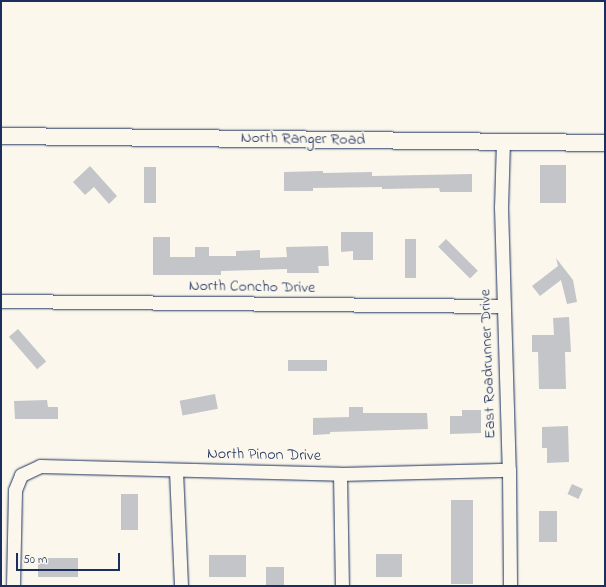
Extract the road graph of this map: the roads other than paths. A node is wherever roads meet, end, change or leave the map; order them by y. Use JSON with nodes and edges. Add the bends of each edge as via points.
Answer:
{"nodes":[{"id":1,"x":1,"y":136,"type":"edge"},
{"id":2,"x":503,"y":141,"type":"junction"},
{"id":3,"x":605,"y":142,"type":"edge"},
{"id":4,"x":1,"y":301,"type":"edge"},
{"id":5,"x":504,"y":306,"type":"junction"},
{"id":6,"x":509,"y":470,"type":"junction"},
{"id":7,"x":176,"y":471,"type":"junction"},
{"id":8,"x":340,"y":474,"type":"junction"},
{"id":9,"x":13,"y":586,"type":"edge"},
{"id":10,"x":181,"y":586,"type":"edge"},
{"id":11,"x":342,"y":586,"type":"edge"},
{"id":12,"x":510,"y":586,"type":"edge"}],
"edges":[{"from":1,"to":2,"type":"street","name":"North Ranger Road"},
{"from":2,"to":3,"type":"street","name":"North Ranger Road"},
{"from":2,"to":5,"type":"street","name":"East Roadrunner Drive","via":[[501,207]]},
{"from":4,"to":5,"type":"street","name":"North Concho Drive"},
{"from":5,"to":6,"type":"street","name":"East Roadrunner Drive"},
{"from":6,"to":8,"type":"street","name":"North Pinon Drive"},
{"from":6,"to":12,"type":"street","name":"East Roadrunner Drive"},
{"from":7,"to":8,"type":"street","name":"North Pinon Drive","via":[[249,470]]},
{"from":7,"to":9,"type":"street","name":"North Pinon Drive","via":[[40,466],[21,475],[15,490]]},
{"from":7,"to":10,"type":"street"},
{"from":8,"to":11,"type":"street"}]}
